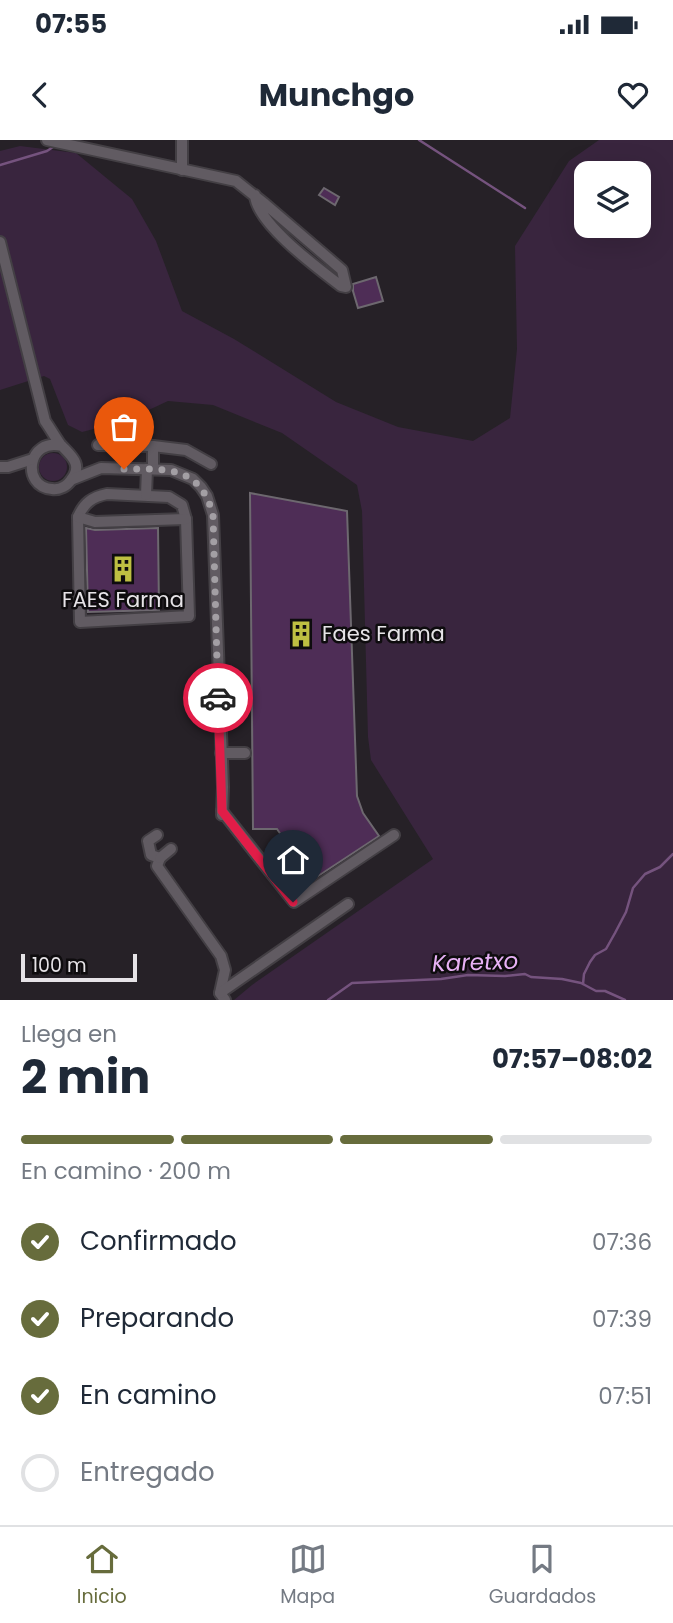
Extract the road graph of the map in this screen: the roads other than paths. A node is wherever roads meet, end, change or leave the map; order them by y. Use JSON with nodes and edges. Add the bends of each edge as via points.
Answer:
{"nodes":[{"id":1,"x":47,"y":140,"type":"edge"},
{"id":2,"x":182,"y":140,"type":"edge"},
{"id":3,"x":182,"y":170,"type":"junction"},
{"id":4,"x":255,"y":195,"type":"junction"},
{"id":5,"x":0,"y":242,"type":"edge"},
{"id":6,"x":45,"y":421,"type":"junction"},
{"id":7,"x":98,"y":445,"type":"dead end"},
{"id":8,"x":62,"y":446,"type":"junction"},
{"id":9,"x":153,"y":446,"type":"junction"},
{"id":10,"x":43,"y":448,"type":"junction"},
{"id":11,"x":73,"y":456,"type":"junction"},
{"id":12,"x":33,"y":459,"type":"junction"},
{"id":13,"x":211,"y":464,"type":"dead end"},
{"id":14,"x":4,"y":467,"type":"edge"},
{"id":15,"x":101,"y":468,"type":"junction"},
{"id":16,"x":150,"y":469,"type":"junction"},
{"id":17,"x":73,"y":478,"type":"junction"},
{"id":18,"x":35,"y":479,"type":"junction"},
{"id":19,"x":146,"y":495,"type":"junction"},
{"id":20,"x":78,"y":517,"type":"junction"},
{"id":21,"x":186,"y":519,"type":"junction"},
{"id":22,"x":221,"y":753,"type":"junction"},
{"id":23,"x":245,"y":753,"type":"dead end"},
{"id":24,"x":157,"y":835,"type":"dead end"},
{"id":25,"x":394,"y":835,"type":"dead end"},
{"id":26,"x":171,"y":849,"type":"dead end"},
{"id":27,"x":160,"y":858,"type":"junction"},
{"id":28,"x":348,"y":904,"type":"dead end"},
{"id":29,"x":223,"y":997,"type":"edge"}],
"edges":[{"from":1,"to":3,"type":"street"},
{"from":2,"to":3,"type":"street"},
{"from":3,"to":4,"type":"street","via":[[236,181]]},
{"from":4,"to":4,"type":"street","via":[[342,270],[346,288],[286,241],[261,214]]},
{"from":5,"to":6,"type":"street"},
{"from":6,"to":8,"type":"street"},
{"from":6,"to":10,"type":"street"},
{"from":7,"to":9,"type":"street"},
{"from":8,"to":10,"type":"street"},
{"from":8,"to":11,"type":"street"},
{"from":9,"to":13,"type":"street","via":[[186,450]]},
{"from":9,"to":16,"type":"street"},
{"from":10,"to":12,"type":"street"},
{"from":11,"to":15,"type":"street"},
{"from":11,"to":17,"type":"street"},
{"from":12,"to":14,"type":"street"},
{"from":12,"to":18,"type":"street"},
{"from":14,"to":18,"type":"street"},
{"from":15,"to":16,"type":"street"},
{"from":15,"to":17,"type":"street"},
{"from":16,"to":19,"type":"street"},
{"from":16,"to":22,"type":"street","via":[[171,470],[193,479],[207,496],[213,515]]},
{"from":17,"to":18,"type":"street","via":[[55,489]]},
{"from":19,"to":20,"type":"street","via":[[99,496],[85,504]]},
{"from":19,"to":21,"type":"street","via":[[175,499]]},
{"from":20,"to":21,"type":"street","via":[[95,522]]},
{"from":20,"to":21,"type":"street","via":[[80,622],[189,616]]},
{"from":22,"to":23,"type":"street"},
{"from":22,"to":25,"type":"street","via":[[222,813],[293,902]]},
{"from":24,"to":27,"type":"street","via":[[148,841],[148,849],[150,855]]},
{"from":26,"to":27,"type":"street"},
{"from":27,"to":29,"type":"street","via":[[157,866],[221,956]]},
{"from":28,"to":29,"type":"street"}]}
